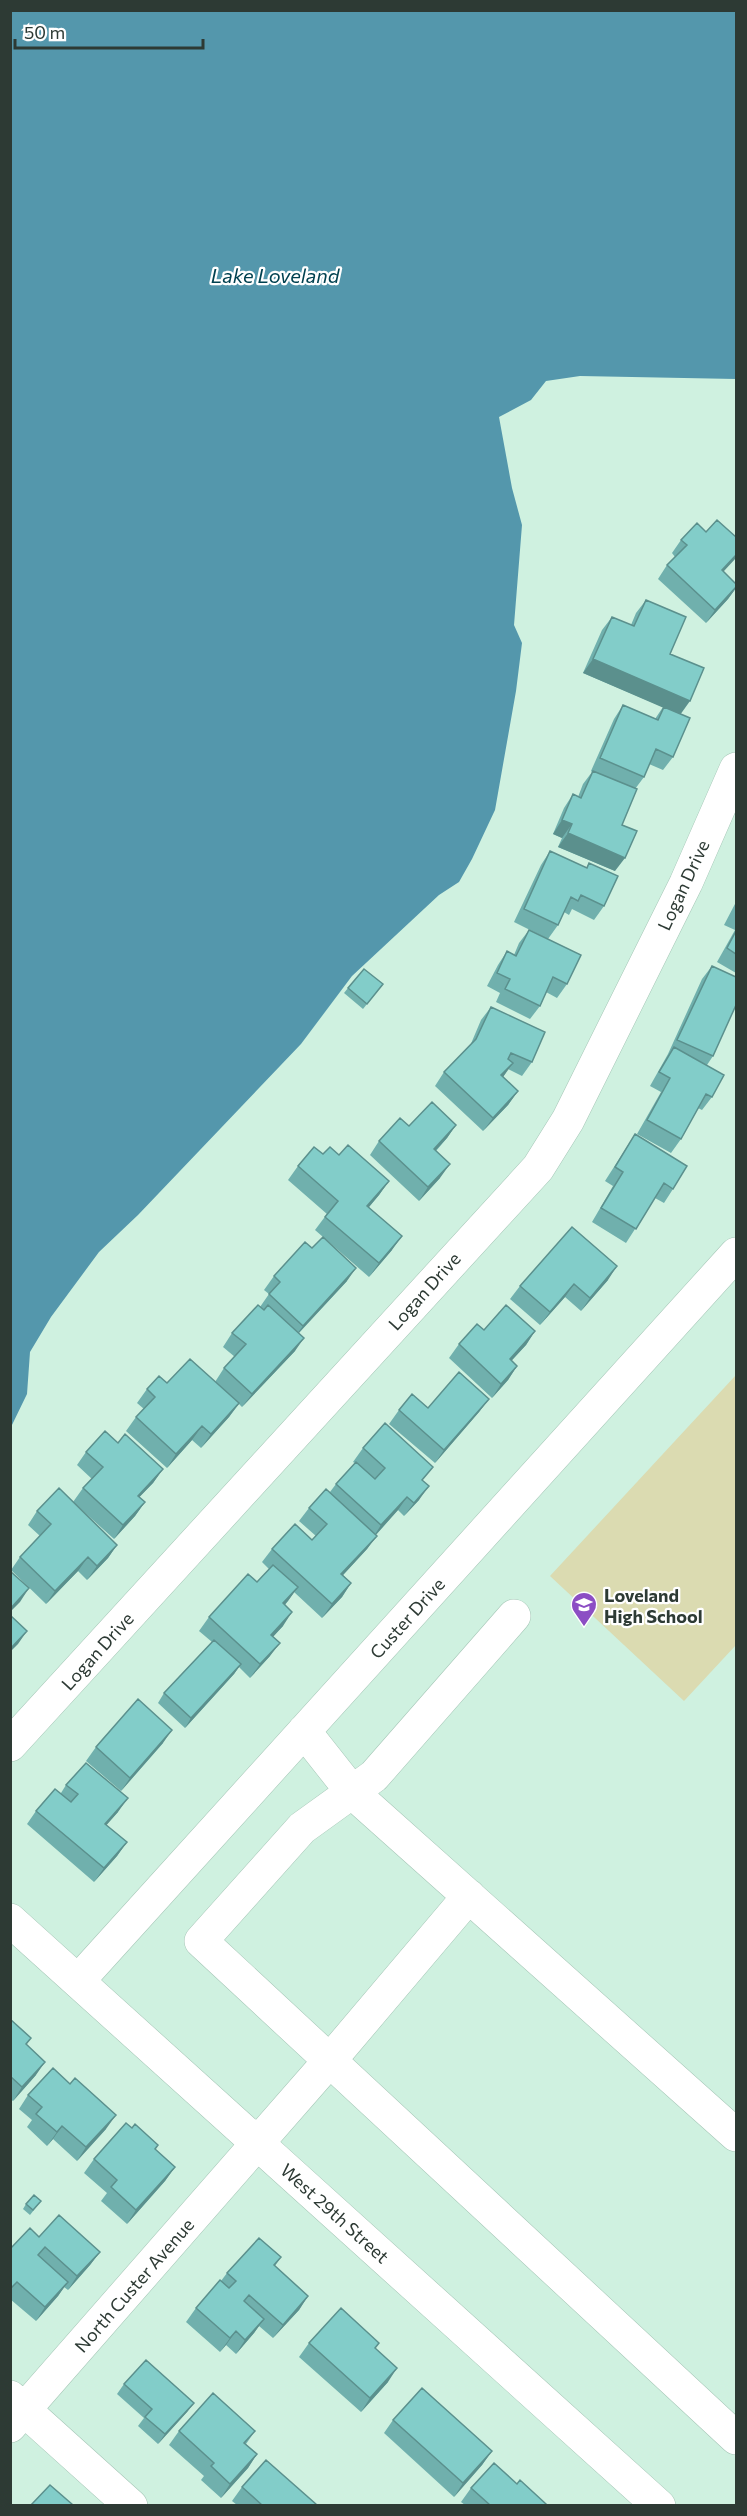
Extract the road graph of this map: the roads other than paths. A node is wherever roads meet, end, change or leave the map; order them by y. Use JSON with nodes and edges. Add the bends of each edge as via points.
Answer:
{"nodes":[{"id":1,"x":736,"y":769,"type":"edge"},
{"id":2,"x":736,"y":1254,"type":"edge"},
{"id":3,"x":514,"y":1616,"type":"dead end"},
{"id":4,"x":304,"y":1731,"type":"junction"},
{"id":5,"x":10,"y":1745,"type":"edge"},
{"id":6,"x":353,"y":1793,"type":"junction"},
{"id":7,"x":469,"y":1896,"type":"junction"},
{"id":8,"x":10,"y":1920,"type":"edge"},
{"id":9,"x":78,"y":1981,"type":"junction"},
{"id":10,"x":331,"y":2059,"type":"junction"},
{"id":11,"x":736,"y":2134,"type":"edge"},
{"id":12,"x":257,"y":2143,"type":"junction"},
{"id":13,"x":15,"y":2411,"type":"edge"},
{"id":14,"x":736,"y":2438,"type":"edge"},
{"id":15,"x":131,"y":2505,"type":"edge"},
{"id":16,"x":659,"y":2505,"type":"edge"}],
"edges":[{"from":1,"to":5,"type":"street","name":"Logan Drive","via":[[686,883],[568,1120],[538,1168]]},
{"from":2,"to":4,"type":"street","name":"Custer Drive"},
{"from":3,"to":6,"type":"street","via":[[374,1776]]},
{"from":4,"to":6,"type":"street"},
{"from":4,"to":9,"type":"street","name":"Custer Drive"},
{"from":6,"to":7,"type":"street"},
{"from":6,"to":10,"type":"street","via":[[302,1828],[201,1941]]},
{"from":7,"to":10,"type":"street","name":"North Custer Avenue"},
{"from":7,"to":11,"type":"street"},
{"from":8,"to":9,"type":"street","name":"West 29th Street"},
{"from":9,"to":12,"type":"street","name":"West 29th Street"},
{"from":10,"to":12,"type":"street","name":"North Custer Avenue"},
{"from":10,"to":14,"type":"street"},
{"from":12,"to":13,"type":"street","name":"North Custer Avenue"},
{"from":12,"to":16,"type":"street","name":"West 29th Street"},
{"from":13,"to":15,"type":"street"}]}
